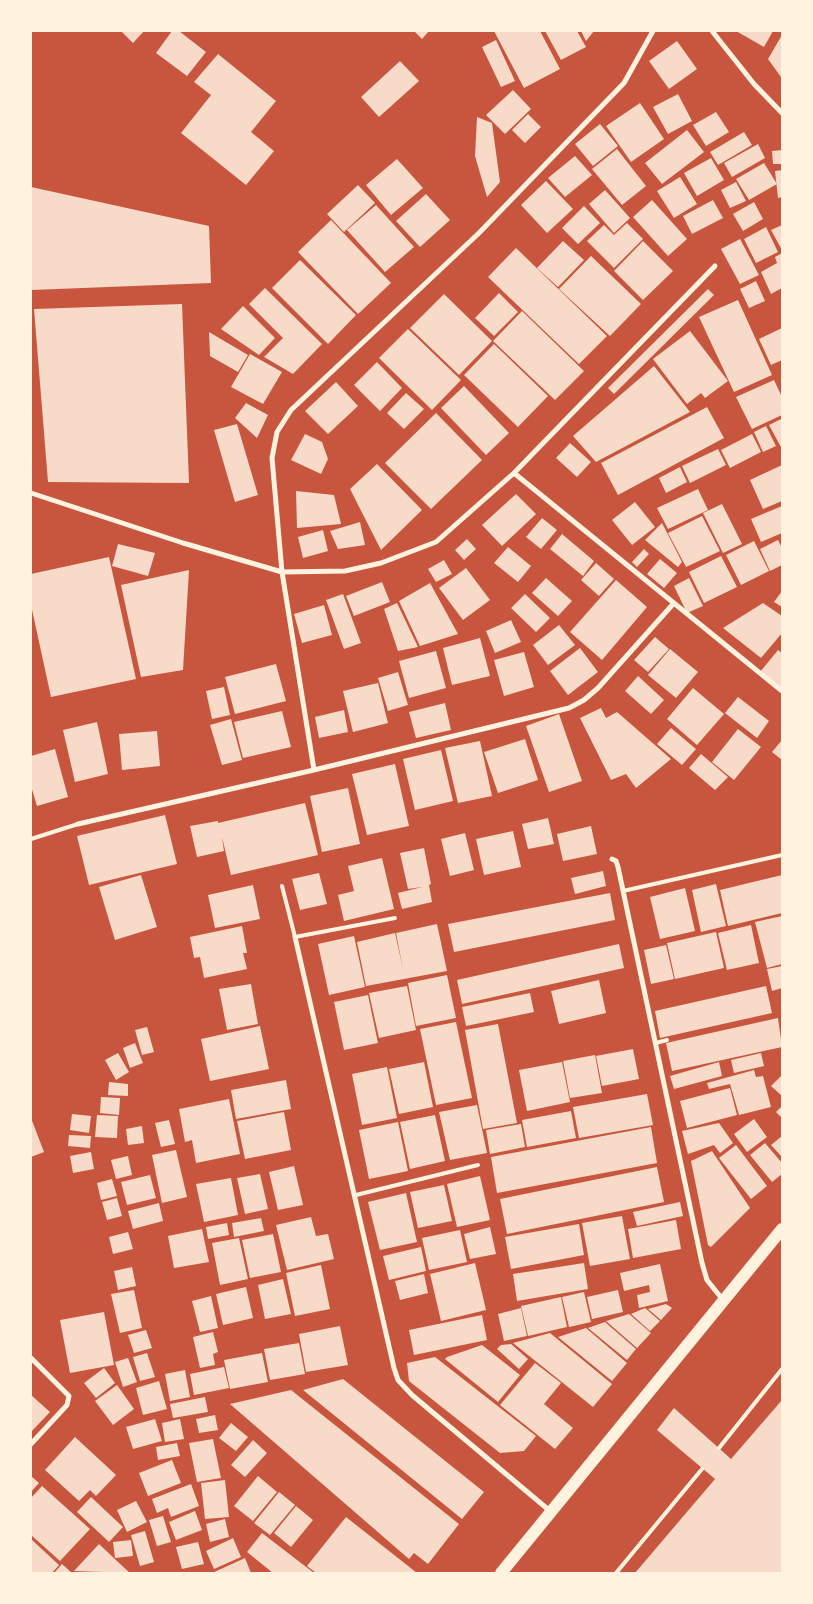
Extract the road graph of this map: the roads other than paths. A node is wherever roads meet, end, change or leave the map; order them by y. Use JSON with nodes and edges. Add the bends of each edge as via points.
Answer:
{"nodes":[{"id":1,"x":653,"y":31,"type":"edge"},
{"id":2,"x":712,"y":31,"type":"edge"},
{"id":3,"x":782,"y":113,"type":"edge"},
{"id":4,"x":715,"y":266,"type":"dead end"},
{"id":5,"x":514,"y":473,"type":"junction"},
{"id":6,"x":31,"y":493,"type":"edge"},
{"id":7,"x":282,"y":572,"type":"junction"},
{"id":8,"x":674,"y":603,"type":"junction"},
{"id":9,"x":782,"y":691,"type":"edge"},
{"id":10,"x":314,"y":770,"type":"junction"},
{"id":11,"x":78,"y":824,"type":"joint"},
{"id":12,"x":31,"y":839,"type":"edge"},
{"id":13,"x":782,"y":855,"type":"edge"},
{"id":14,"x":612,"y":859,"type":"dead end"},
{"id":15,"x":282,"y":886,"type":"dead end"},
{"id":16,"x":623,"y":891,"type":"junction"},
{"id":17,"x":395,"y":918,"type":"dead end"},
{"id":18,"x":296,"y":937,"type":"junction"},
{"id":19,"x":667,"y":1040,"type":"dead end"},
{"id":20,"x":656,"y":1043,"type":"junction"},
{"id":21,"x":478,"y":1165,"type":"dead end"},
{"id":22,"x":356,"y":1195,"type":"junction"},
{"id":23,"x":782,"y":1230,"type":"edge"},
{"id":24,"x":723,"y":1301,"type":"junction"},
{"id":25,"x":31,"y":1358,"type":"edge"},
{"id":26,"x":782,"y":1369,"type":"edge"},
{"id":27,"x":31,"y":1444,"type":"edge"},
{"id":28,"x":719,"y":1448,"type":"dead end"},
{"id":29,"x":702,"y":1469,"type":"dead end"},
{"id":30,"x":550,"y":1511,"type":"junction"},
{"id":31,"x":501,"y":1573,"type":"edge"},
{"id":32,"x":616,"y":1573,"type":"edge"}],
"edges":[{"from":1,"to":7,"type":"street","via":[[624,83],[479,233],[291,410],[277,432],[272,458]]},
{"from":2,"to":3,"type":"street"},
{"from":4,"to":5,"type":"street"},
{"from":5,"to":7,"type":"street","via":[[436,542],[408,554],[345,571]]},
{"from":5,"to":8,"type":"street"},
{"from":6,"to":7,"type":"street"},
{"from":7,"to":10,"type":"street"},
{"from":8,"to":9,"type":"street"},
{"from":8,"to":10,"type":"street","via":[[598,688],[569,708]]},
{"from":10,"to":11,"type":"street"},
{"from":11,"to":12,"type":"lane"},
{"from":13,"to":16,"type":"lane"},
{"from":14,"to":16,"type":"street","via":[[616,861]]},
{"from":15,"to":18,"type":"lane"},
{"from":16,"to":20,"type":"street"},
{"from":17,"to":18,"type":"lane"},
{"from":18,"to":22,"type":"street"},
{"from":19,"to":20,"type":"lane"},
{"from":20,"to":24,"type":"street","via":[[702,1263],[707,1280]]},
{"from":21,"to":22,"type":"lane"},
{"from":22,"to":30,"type":"street","via":[[398,1380]]},
{"from":23,"to":24,"type":"main road"},
{"from":24,"to":30,"type":"main road"},
{"from":25,"to":27,"type":"street","via":[[68,1394],[69,1400]]},
{"from":26,"to":28,"type":"lane"},
{"from":29,"to":32,"type":"lane"},
{"from":30,"to":31,"type":"main road"}]}
